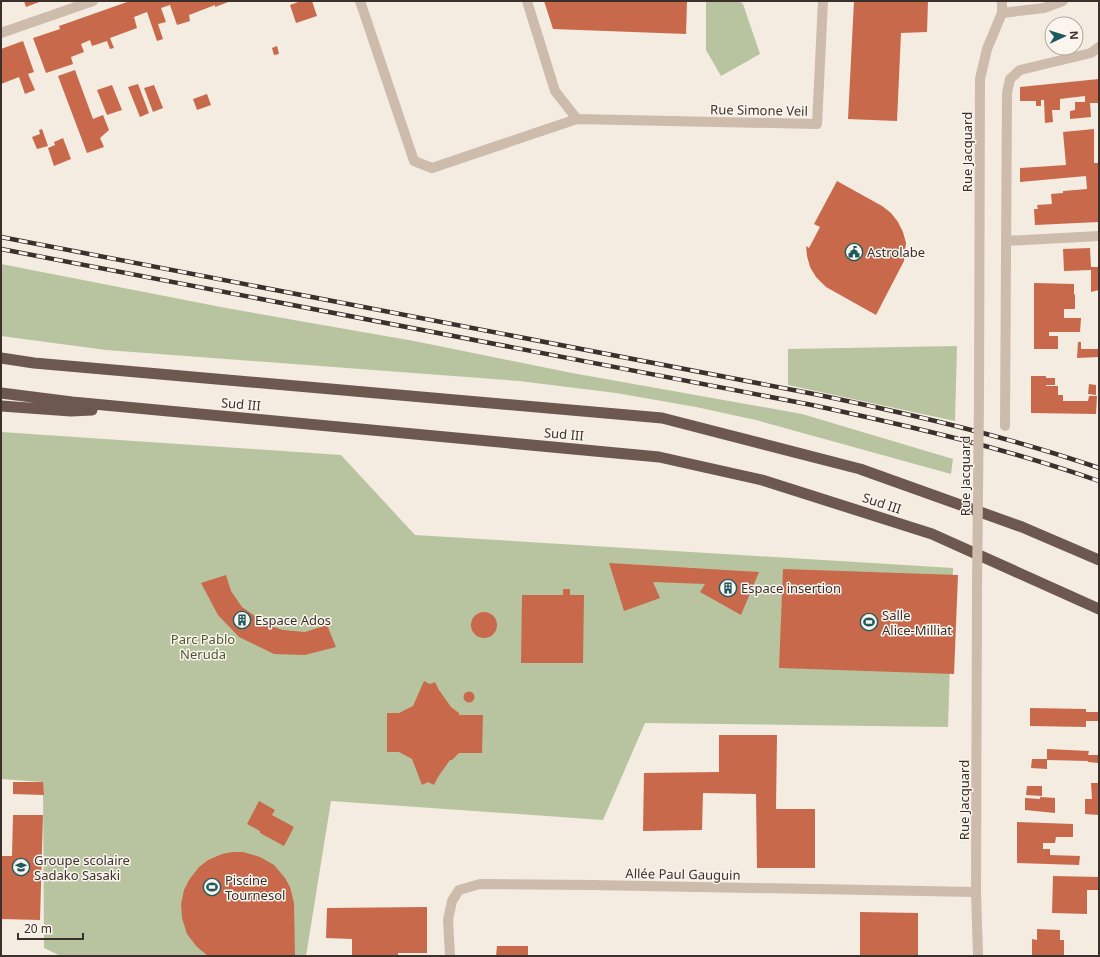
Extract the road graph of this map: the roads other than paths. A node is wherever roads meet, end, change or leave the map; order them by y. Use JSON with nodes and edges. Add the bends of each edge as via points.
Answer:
{"nodes":[{"id":1,"x":92,"y":1,"type":"edge"},
{"id":2,"x":360,"y":1,"type":"edge"},
{"id":3,"x":527,"y":1,"type":"edge"},
{"id":4,"x":823,"y":1,"type":"edge"},
{"id":5,"x":1002,"y":1,"type":"edge"},
{"id":6,"x":1063,"y":1,"type":"edge"},
{"id":7,"x":1002,"y":13,"type":"junction"},
{"id":8,"x":1,"y":33,"type":"edge"},
{"id":9,"x":1099,"y":47,"type":"edge"},
{"id":10,"x":577,"y":118,"type":"junction"},
{"id":11,"x":1099,"y":236,"type":"edge"},
{"id":12,"x":1006,"y":241,"type":"junction"},
{"id":13,"x":1,"y":358,"type":"edge"},
{"id":14,"x":1,"y":393,"type":"edge"},
{"id":15,"x":1,"y":406,"type":"edge"},
{"id":16,"x":138,"y":408,"type":"junction"},
{"id":17,"x":1005,"y":426,"type":"dead end"},
{"id":18,"x":1099,"y":560,"type":"edge"},
{"id":19,"x":1099,"y":609,"type":"edge"},
{"id":20,"x":976,"y":892,"type":"junction"},
{"id":21,"x":450,"y":956,"type":"edge"},
{"id":22,"x":978,"y":956,"type":"edge"}],
"edges":[{"from":1,"to":8,"type":"street"},
{"from":2,"to":10,"type":"street","via":[[414,161],[432,168]]},
{"from":3,"to":10,"type":"street","via":[[555,91]]},
{"from":4,"to":10,"type":"street","name":"Rue Simone Veil","via":[[817,124]]},
{"from":5,"to":7,"type":"street","name":"Rue Jacquard"},
{"from":6,"to":7,"type":"street","via":[[1044,8]]},
{"from":7,"to":20,"type":"street","name":"Rue Jacquard","bridge":true,"via":[[986,49],[980,79]]},
{"from":9,"to":12,"type":"street","via":[[1090,53],[1020,70],[1010,79],[1007,93]]},
{"from":11,"to":12,"type":"street"},
{"from":12,"to":17,"type":"street"},
{"from":13,"to":18,"type":"highway","name":"Sud III","via":[[34,364],[662,418],[860,469],[1022,527]]},
{"from":14,"to":16,"type":"highway","name":"Sud III"},
{"from":15,"to":16,"type":"highway","via":[[72,411]]},
{"from":16,"to":19,"type":"highway","name":"Sud III","via":[[659,457],[762,480],[932,534]]},
{"from":20,"to":21,"type":"street","name":"Allée Paul Gauguin","via":[[480,884],[459,890],[452,901],[448,920]]},
{"from":20,"to":22,"type":"street","name":"Rue Jacquard"}]}
